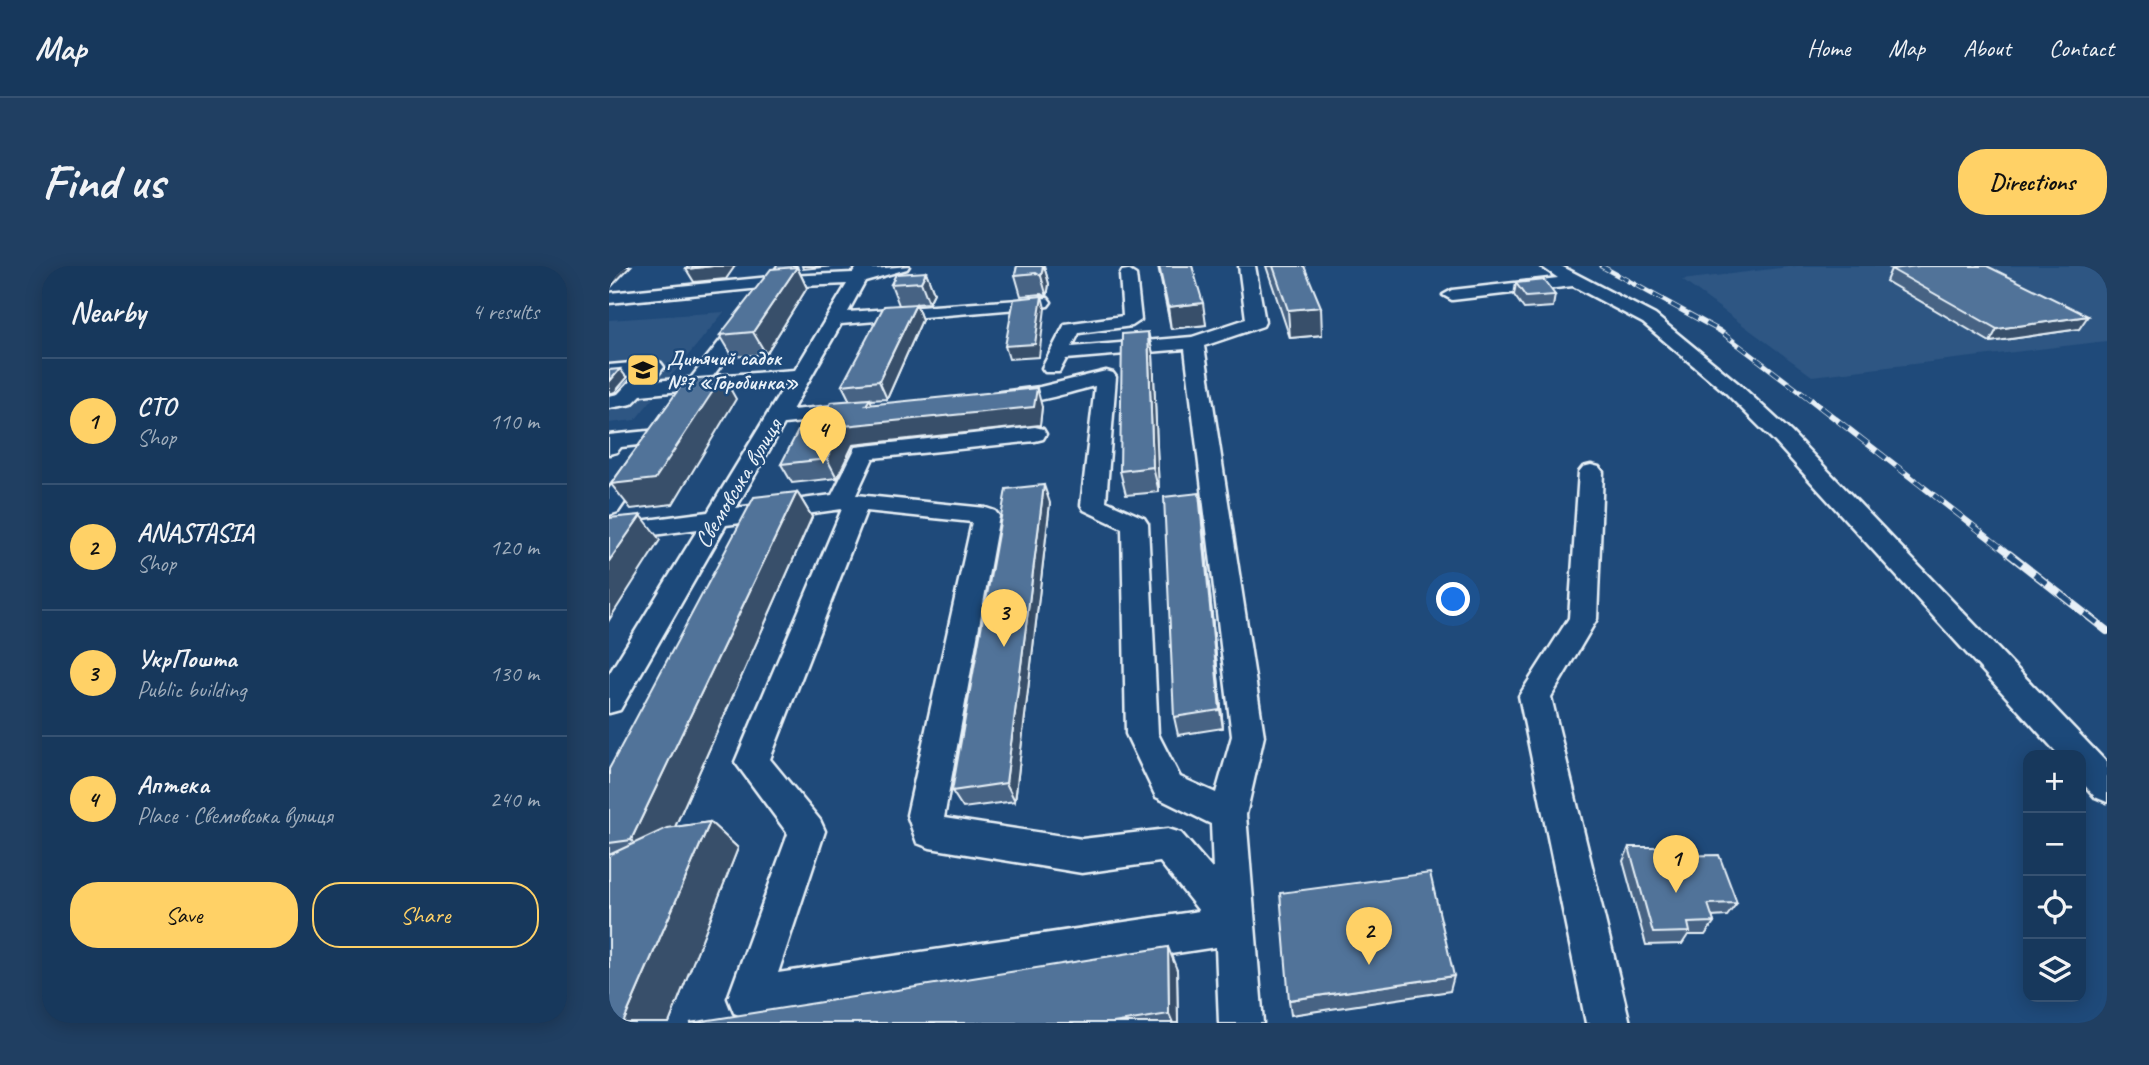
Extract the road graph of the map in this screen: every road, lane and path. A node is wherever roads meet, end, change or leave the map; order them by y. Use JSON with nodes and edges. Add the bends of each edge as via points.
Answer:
{"nodes":[{"id":1,"x":901,"y":266,"type":"edge"},
{"id":2,"x":1247,"y":266,"type":"edge"},
{"id":3,"x":1549,"y":266,"type":"edge"},
{"id":4,"x":707,"y":271,"type":"dead end"},
{"id":5,"x":781,"y":271,"type":"edge"},
{"id":6,"x":863,"y":272,"type":"edge"},
{"id":7,"x":1128,"y":275,"type":"dead end"},
{"id":8,"x":1576,"y":281,"type":"junction"},
{"id":9,"x":1453,"y":295,"type":"dead end"},
{"id":10,"x":609,"y":298,"type":"edge"},
{"id":11,"x":1042,"y":302,"type":"edge"},
{"id":12,"x":835,"y":319,"type":"junction"},
{"id":13,"x":1194,"y":343,"type":"junction"},
{"id":14,"x":1059,"y":354,"type":"junction"},
{"id":15,"x":609,"y":371,"type":"edge"},
{"id":16,"x":802,"y":375,"type":"junction"},
{"id":17,"x":696,"y":384,"type":"junction"},
{"id":18,"x":635,"y":389,"type":"junction"},
{"id":19,"x":1040,"y":393,"type":"junction"},
{"id":20,"x":984,"y":398,"type":"edge"},
{"id":21,"x":609,"y":402,"type":"edge"},
{"id":22,"x":874,"y":409,"type":"edge"},
{"id":23,"x":777,"y":418,"type":"junction"},
{"id":24,"x":1035,"y":434,"type":"dead end"},
{"id":25,"x":658,"y":437,"type":"junction"},
{"id":26,"x":609,"y":447,"type":"edge"},
{"id":27,"x":1591,"y":472,"type":"dead end"},
{"id":28,"x":849,"y":502,"type":"junction"},
{"id":29,"x":609,"y":506,"type":"edge"},
{"id":30,"x":716,"y":520,"type":"junction"},
{"id":31,"x":609,"y":533,"type":"edge"},
{"id":32,"x":609,"y":701,"type":"edge"},
{"id":33,"x":2074,"y":750,"type":"edge"},
{"id":34,"x":2086,"y":763,"type":"edge"},
{"id":35,"x":2107,"y":787,"type":"edge"},
{"id":36,"x":1228,"y":815,"type":"junction"},
{"id":37,"x":1235,"y":925,"type":"junction"},
{"id":38,"x":1241,"y":1023,"type":"edge"},
{"id":39,"x":1608,"y":1023,"type":"edge"}],
"edges":[{"from":1,"to":6,"type":"street"},
{"from":2,"to":13,"type":"street","via":[[1256,322]]},
{"from":3,"to":8,"type":"street"},
{"from":4,"to":5,"type":"street"},
{"from":5,"to":6,"type":"street"},
{"from":5,"to":10,"type":"street"},
{"from":5,"to":17,"type":"street"},
{"from":6,"to":12,"type":"street","name":"Свемовська вулиця"},
{"from":7,"to":14,"type":"street","via":[[1132,320],[1072,328]]},
{"from":8,"to":9,"type":"street"},
{"from":8,"to":33,"type":"street","via":[[1649,319],[1732,388]]},
{"from":11,"to":12,"type":"street"},
{"from":12,"to":16,"type":"street","name":"Свемовська вулиця"},
{"from":13,"to":14,"type":"street"},
{"from":13,"to":36,"type":"street","via":[[1248,736]]},
{"from":14,"to":19,"type":"street"},
{"from":15,"to":18,"type":"street","via":[[654,367]]},
{"from":16,"to":17,"type":"street"},
{"from":16,"to":23,"type":"street","name":"Свемовська вулиця"},
{"from":17,"to":18,"type":"street"},
{"from":17,"to":25,"type":"street"},
{"from":18,"to":21,"type":"street","via":[[625,400]]},
{"from":19,"to":20,"type":"street"},
{"from":19,"to":36,"type":"street","via":[[1106,377],[1093,505],[1135,524],[1142,734],[1168,787]]},
{"from":22,"to":23,"type":"street"},
{"from":23,"to":30,"type":"street","name":"Свемовська вулиця"},
{"from":24,"to":28,"type":"street","via":[[864,452]]},
{"from":25,"to":26,"type":"street","via":[[614,441]]},
{"from":25,"to":29,"type":"street"},
{"from":27,"to":39,"type":"street","via":[[1583,619],[1535,696]]},
{"from":28,"to":30,"type":"street"},
{"from":28,"to":37,"type":"street","via":[[986,516],[925,815],[930,832],[1082,856],[1168,845]]},
{"from":28,"to":37,"type":"street","via":[[752,762],[807,831],[748,998]]},
{"from":30,"to":31,"type":"street"},
{"from":30,"to":32,"type":"street","name":"Свемовська вулиця"},
{"from":34,"to":35,"type":"street"},
{"from":36,"to":37,"type":"street"},
{"from":37,"to":38,"type":"street"}]}
